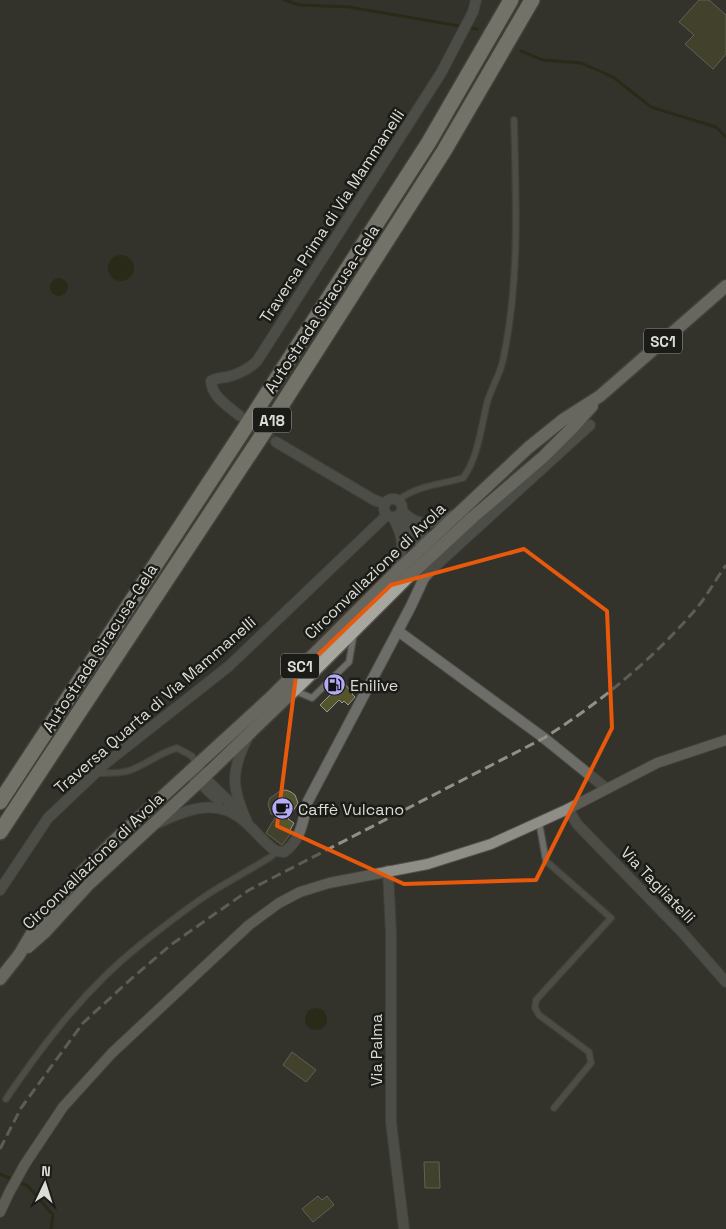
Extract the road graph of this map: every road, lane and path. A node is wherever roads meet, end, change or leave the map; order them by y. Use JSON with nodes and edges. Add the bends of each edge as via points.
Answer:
{"nodes":[{"id":1,"x":476,"y":0,"type":"edge"},
{"id":2,"x":511,"y":0,"type":"edge"},
{"id":3,"x":532,"y":0,"type":"edge"},
{"id":4,"x":514,"y":120,"type":"dead end"},
{"id":5,"x":726,"y":286,"type":"edge"},
{"id":6,"x":600,"y":396,"type":"junction"},
{"id":7,"x":240,"y":416,"type":"tunnel mouth"},
{"id":8,"x":590,"y":426,"type":"dead end"},
{"id":9,"x":276,"y":442,"type":"tunnel mouth"},
{"id":10,"x":398,"y":500,"type":"junction"},
{"id":11,"x":385,"y":504,"type":"junction"},
{"id":12,"x":457,"y":514,"type":"junction"},
{"id":13,"x":394,"y":515,"type":"junction"},
{"id":14,"x":410,"y":520,"type":"junction"},
{"id":15,"x":431,"y":548,"type":"junction"},
{"id":16,"x":394,"y":574,"type":"junction"},
{"id":17,"x":355,"y":629,"type":"junction"},
{"id":18,"x":398,"y":631,"type":"junction"},
{"id":19,"x":294,"y":690,"type":"junction"},
{"id":20,"x":250,"y":732,"type":"junction"},
{"id":21,"x":726,"y":740,"type":"edge"},
{"id":22,"x":198,"y":765,"type":"junction"},
{"id":23,"x":96,"y":773,"type":"junction"},
{"id":24,"x":184,"y":778,"type":"junction"},
{"id":25,"x":201,"y":780,"type":"junction"},
{"id":26,"x":607,"y":789,"type":"junction"},
{"id":27,"x":2,"y":796,"type":"edge"},
{"id":28,"x":568,"y":809,"type":"junction"},
{"id":29,"x":243,"y":819,"type":"junction"},
{"id":30,"x":539,"y":822,"type":"junction"},
{"id":31,"x":149,"y":828,"type":"junction"},
{"id":32,"x":0,"y":832,"type":"edge"},
{"id":33,"x":276,"y":851,"type":"junction"},
{"id":34,"x":388,"y":871,"type":"junction"},
{"id":35,"x":0,"y":890,"type":"edge"},
{"id":36,"x":19,"y":955,"type":"junction"},
{"id":37,"x":0,"y":979,"type":"edge"},
{"id":38,"x":726,"y":982,"type":"edge"},
{"id":39,"x":6,"y":1099,"type":"dead end"},
{"id":40,"x":554,"y":1108,"type":"dead end"},
{"id":41,"x":0,"y":1212,"type":"edge"},
{"id":42,"x":401,"y":1228,"type":"edge"}],
"edges":[{"from":1,"to":7,"type":"street","name":"Traversa Prima di Via Mammanelli","via":[[441,73],[257,361],[240,373],[211,381],[216,395]]},
{"from":2,"to":27,"type":"highway","name":"Autostrada Siracusa-Gela","number":"A18","via":[[429,142]]},
{"from":3,"to":32,"type":"highway","name":"Autostrada Siracusa-Gela","number":"A18","via":[[434,167]]},
{"from":4,"to":10,"type":"lane","via":[[516,226],[511,310],[503,362],[489,398],[471,468],[463,478],[410,492]]},
{"from":5,"to":6,"type":"main road","name":"Circonvallazione di Avola","number":"SC1"},
{"from":6,"to":12,"type":"main road","name":"Circonvallazione di Avola","number":"SC1","via":[[536,442]]},
{"from":6,"to":15,"type":"main road","name":"Circonvallazione di Avola","number":"SC1","via":[[543,457]]},
{"from":8,"to":18,"type":"street","via":[[433,568],[424,578]]},
{"from":9,"to":11,"type":"street"},
{"from":10,"to":11,"type":"street","via":[[391,499]]},
{"from":10,"to":13,"type":"street","via":[[402,505]]},
{"from":11,"to":13,"type":"street","via":[[384,510]]},
{"from":12,"to":14,"type":"street","via":[[432,523]]},
{"from":12,"to":15,"type":"main road","name":"Circonvallazione di Avola","number":"SC1"},
{"from":13,"to":14,"type":"street"},
{"from":13,"to":15,"type":"street"},
{"from":13,"to":16,"type":"street","via":[[403,542]]},
{"from":13,"to":23,"type":"street","name":"Traversa Quarta di Via Mammanelli","via":[[229,666]]},
{"from":14,"to":15,"type":"street"},
{"from":15,"to":16,"type":"main road","name":"Circonvallazione di Avola","number":"SC1"},
{"from":15,"to":17,"type":"main road","name":"Circonvallazione di Avola","number":"SC1"},
{"from":16,"to":22,"type":"main road","name":"Circonvallazione di Avola","number":"SC1"},
{"from":17,"to":19,"type":"main road","name":"Circonvallazione di Avola","number":"SC1"},
{"from":17,"to":19,"type":"lane","via":[[349,662],[312,698]]},
{"from":18,"to":26,"type":"street","via":[[544,738]]},
{"from":18,"to":33,"type":"street","via":[[308,801],[300,834],[292,847],[284,852]]},
{"from":19,"to":20,"type":"main road","name":"Circonvallazione di Avola","number":"SC1"},
{"from":20,"to":25,"type":"main road","name":"Circonvallazione di Avola","number":"SC1"},
{"from":20,"to":29,"type":"street","via":[[235,770],[236,792]]},
{"from":21,"to":26,"type":"main road","via":[[657,763]]},
{"from":22,"to":23,"type":"lane","via":[[192,756],[178,748],[130,770]]},
{"from":22,"to":24,"type":"main road","name":"Circonvallazione di Avola","number":"SC1"},
{"from":22,"to":25,"type":"street"},
{"from":23,"to":35,"type":"street","name":"Traversa Quarta di Via Mammanelli","via":[[48,818]]},
{"from":24,"to":25,"type":"street"},
{"from":24,"to":36,"type":"main road","name":"Circonvallazione di Avola","number":"SC1","via":[[81,873],[38,923]]},
{"from":25,"to":29,"type":"street","via":[[205,789]]},
{"from":25,"to":31,"type":"main road","name":"Circonvallazione di Avola","number":"SC1"},
{"from":26,"to":28,"type":"main road"},
{"from":28,"to":30,"type":"main road"},
{"from":28,"to":38,"type":"street","name":"Via Tagliatelli","via":[[577,824]]},
{"from":29,"to":31,"type":"street","via":[[226,810],[195,808]]},
{"from":29,"to":33,"type":"street"},
{"from":30,"to":34,"type":"main road","via":[[491,844],[428,864]]},
{"from":30,"to":40,"type":"lane","via":[[546,861],[611,918],[536,1000],[535,1008],[539,1015],[589,1052],[591,1063]]},
{"from":31,"to":36,"type":"main road","name":"Circonvallazione di Avola","number":"SC1"},
{"from":33,"to":39,"type":"lane","via":[[178,916],[109,972],[56,1031]]},
{"from":34,"to":41,"type":"main road","via":[[300,892],[249,925],[112,1053],[63,1108],[25,1164]]},
{"from":34,"to":42,"type":"street","name":"Via Palma","via":[[391,1122]]},
{"from":36,"to":37,"type":"main road","name":"Circonvallazione di Avola","number":"SC1"}]}
